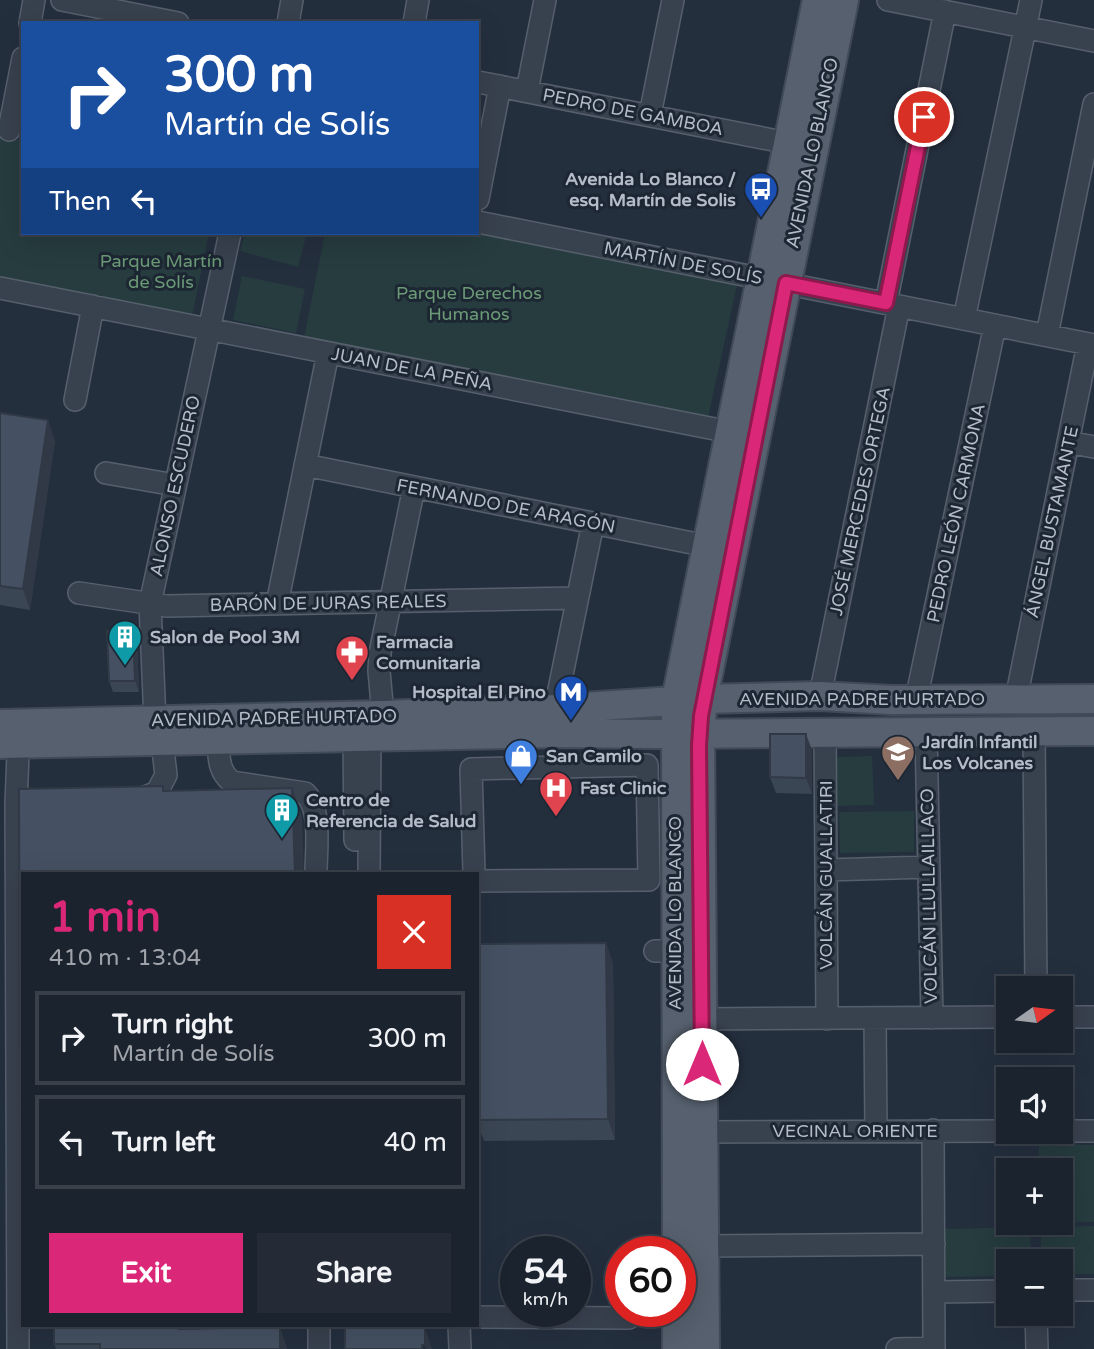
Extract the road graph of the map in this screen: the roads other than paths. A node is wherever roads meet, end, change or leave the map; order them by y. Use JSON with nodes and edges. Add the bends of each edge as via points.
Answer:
{"nodes":[{"id":1,"x":34,"y":0,"type":"edge"},
{"id":2,"x":62,"y":0,"type":"edge"},
{"id":3,"x":292,"y":0,"type":"edge"},
{"id":4,"x":418,"y":0,"type":"edge"},
{"id":5,"x":545,"y":0,"type":"edge"},
{"id":6,"x":673,"y":0,"type":"edge"},
{"id":7,"x":817,"y":0,"type":"edge"},
{"id":8,"x":844,"y":0,"type":"edge"},
{"id":9,"x":888,"y":0,"type":"edge"},
{"id":10,"x":1031,"y":0,"type":"edge"},
{"id":11,"x":945,"y":11,"type":"junction"},
{"id":12,"x":30,"y":21,"type":"edge"},
{"id":13,"x":168,"y":21,"type":"edge"},
{"id":14,"x":288,"y":21,"type":"edge"},
{"id":15,"x":414,"y":21,"type":"edge"},
{"id":16,"x":1026,"y":27,"type":"junction"},
{"id":17,"x":1094,"y":41,"type":"edge"},
{"id":18,"x":21,"y":70,"type":"edge"},
{"id":19,"x":479,"y":82,"type":"edge"},
{"id":20,"x":500,"y":86,"type":"junction"},
{"id":21,"x":527,"y":91,"type":"junction"},
{"id":22,"x":1094,"y":104,"type":"edge"},
{"id":23,"x":650,"y":115,"type":"junction"},
{"id":24,"x":11,"y":130,"type":"edge"},
{"id":25,"x":788,"y":143,"type":"junction"},
{"id":26,"x":479,"y":194,"type":"edge"},
{"id":27,"x":479,"y":222,"type":"edge"},
{"id":28,"x":230,"y":235,"type":"edge"},
{"id":29,"x":774,"y":281,"type":"junction"},
{"id":30,"x":0,"y":288,"type":"edge"},
{"id":31,"x":893,"y":304,"type":"junction"},
{"id":32,"x":93,"y":306,"type":"junction"},
{"id":33,"x":964,"y":319,"type":"junction"},
{"id":34,"x":995,"y":325,"type":"junction"},
{"id":35,"x":209,"y":329,"type":"junction"},
{"id":36,"x":1047,"y":335,"type":"junction"},
{"id":37,"x":1091,"y":344,"type":"edge"},
{"id":38,"x":328,"y":353,"type":"junction"},
{"id":39,"x":75,"y":400,"type":"dead end"},
{"id":40,"x":730,"y":432,"type":"junction"},
{"id":41,"x":1068,"y":442,"type":"junction"},
{"id":42,"x":1094,"y":447,"type":"edge"},
{"id":43,"x":305,"y":465,"type":"junction"},
{"id":44,"x":106,"y":473,"type":"dead end"},
{"id":45,"x":175,"y":485,"type":"junction"},
{"id":46,"x":414,"y":487,"type":"junction"},
{"id":47,"x":593,"y":523,"type":"junction"},
{"id":48,"x":708,"y":546,"type":"junction"},
{"id":49,"x":79,"y":593,"type":"dead end"},
{"id":50,"x":578,"y":598,"type":"junction"},
{"id":51,"x":390,"y":602,"type":"junction"},
{"id":52,"x":150,"y":604,"type":"junction"},
{"id":53,"x":277,"y":604,"type":"junction"},
{"id":54,"x":820,"y":696,"type":"junction"},
{"id":55,"x":690,"y":699,"type":"junction"},
{"id":56,"x":1016,"y":699,"type":"junction"},
{"id":57,"x":1094,"y":699,"type":"edge"},
{"id":58,"x":916,"y":700,"type":"junction"},
{"id":59,"x":555,"y":709,"type":"junction"},
{"id":60,"x":369,"y":730,"type":"junction"},
{"id":61,"x":158,"y":731,"type":"junction"},
{"id":62,"x":1034,"y":731,"type":"junction"},
{"id":63,"x":1094,"y":731,"type":"edge"},
{"id":64,"x":825,"y":732,"type":"junction"},
{"id":65,"x":926,"y":732,"type":"junction"},
{"id":66,"x":687,"y":733,"type":"junction"},
{"id":67,"x":9,"y":734,"type":"edge"},
{"id":68,"x":218,"y":740,"type":"junction"},
{"id":69,"x":117,"y":802,"type":"edge"},
{"id":70,"x":41,"y":803,"type":"edge"},
{"id":71,"x":16,"y":804,"type":"junction"},
{"id":72,"x":928,"y":867,"type":"junction"},
{"id":73,"x":826,"y":870,"type":"junction"},
{"id":74,"x":316,"y":872,"type":"edge"},
{"id":75,"x":356,"y":872,"type":"edge"},
{"id":76,"x":369,"y":872,"type":"edge"},
{"id":77,"x":474,"y":872,"type":"edge"},
{"id":78,"x":479,"y":881,"type":"edge"},
{"id":79,"x":1036,"y":976,"type":"edge"},
{"id":80,"x":996,"y":1017,"type":"edge"},
{"id":81,"x":1073,"y":1017,"type":"edge"},
{"id":82,"x":1094,"y":1017,"type":"edge"},
{"id":83,"x":827,"y":1018,"type":"junction"},
{"id":84,"x":875,"y":1018,"type":"junction"},
{"id":85,"x":932,"y":1018,"type":"junction"},
{"id":86,"x":702,"y":1019,"type":"junction"},
{"id":87,"x":933,"y":1130,"type":"junction"},
{"id":88,"x":876,"y":1131,"type":"junction"},
{"id":89,"x":996,"y":1131,"type":"edge"},
{"id":90,"x":1073,"y":1131,"type":"edge"},
{"id":91,"x":1094,"y":1131,"type":"edge"},
{"id":92,"x":703,"y":1132,"type":"junction"},
{"id":93,"x":689,"y":1236,"type":"edge"},
{"id":94,"x":691,"y":1236,"type":"edge"},
{"id":95,"x":934,"y":1244,"type":"junction"},
{"id":96,"x":696,"y":1248,"type":"edge"},
{"id":97,"x":696,"y":1288,"type":"edge"},
{"id":98,"x":1073,"y":1290,"type":"edge"},
{"id":99,"x":1094,"y":1290,"type":"edge"},
{"id":100,"x":996,"y":1291,"type":"edge"},
{"id":101,"x":934,"y":1292,"type":"junction"},
{"id":102,"x":479,"y":1317,"type":"edge"},
{"id":103,"x":605,"y":1318,"type":"edge"},
{"id":104,"x":1037,"y":1326,"type":"edge"},
{"id":105,"x":319,"y":1327,"type":"edge"},
{"id":106,"x":459,"y":1327,"type":"edge"},
{"id":107,"x":677,"y":1327,"type":"edge"},
{"id":108,"x":18,"y":1349,"type":"edge"},
{"id":109,"x":319,"y":1349,"type":"edge"},
{"id":110,"x":460,"y":1349,"type":"edge"},
{"id":111,"x":677,"y":1349,"type":"edge"},
{"id":112,"x":705,"y":1349,"type":"edge"},
{"id":113,"x":897,"y":1349,"type":"edge"},
{"id":114,"x":934,"y":1349,"type":"edge"},
{"id":115,"x":1037,"y":1349,"type":"edge"}],
"edges":[{"from":1,"to":12,"type":"street"},
{"from":2,"to":13,"type":"street"},
{"from":3,"to":14,"type":"street"},
{"from":4,"to":15,"type":"street"},
{"from":5,"to":21,"type":"street"},
{"from":6,"to":23,"type":"street"},
{"from":7,"to":25,"type":"main road","name":"AVENIDA LO BLANCO"},
{"from":8,"to":29,"type":"main road","name":"AVENIDA LO BLANCO"},
{"from":9,"to":11,"type":"street"},
{"from":10,"to":16,"type":"street"},
{"from":11,"to":16,"type":"street"},
{"from":11,"to":31,"type":"street","name":"JOSÉ MERCEDES ORTEGA"},
{"from":16,"to":17,"type":"street"},
{"from":16,"to":33,"type":"street"},
{"from":18,"to":24,"type":"street"},
{"from":19,"to":20,"type":"street","name":"PEDRO DE GAMBOA"},
{"from":20,"to":21,"type":"street","name":"PEDRO DE GAMBOA"},
{"from":20,"to":26,"type":"street"},
{"from":21,"to":23,"type":"street","name":"PEDRO DE GAMBOA"},
{"from":22,"to":36,"type":"street"},
{"from":23,"to":25,"type":"street","name":"PEDRO DE GAMBOA"},
{"from":25,"to":29,"type":"main road","name":"AVENIDA LO BLANCO"},
{"from":27,"to":29,"type":"street","name":"MARTÍN DE SOLÍS"},
{"from":28,"to":35,"type":"street","name":"ALONSO ESCUDERO"},
{"from":29,"to":31,"type":"street","name":"MARTÍN DE SOLÍS"},
{"from":29,"to":40,"type":"main road","name":"AVENIDA LO BLANCO"},
{"from":29,"to":55,"type":"main road","name":"AVENIDA LO BLANCO"},
{"from":30,"to":32,"type":"street","name":"JUAN DE LA PEÑA"},
{"from":31,"to":33,"type":"street","name":"MARTÍN DE SOLÍS"},
{"from":31,"to":54,"type":"street","name":"JOSÉ MERCEDES ORTEGA"},
{"from":32,"to":35,"type":"street","name":"JUAN DE LA PEÑA"},
{"from":32,"to":39,"type":"street"},
{"from":33,"to":34,"type":"street","name":"MARTÍN DE SOLÍS"},
{"from":34,"to":36,"type":"street","name":"MARTÍN DE SOLÍS"},
{"from":34,"to":58,"type":"street","name":"PEDRO LEÓN CARMONA"},
{"from":35,"to":38,"type":"street","name":"JUAN DE LA PEÑA"},
{"from":35,"to":45,"type":"street","name":"ALONSO ESCUDERO"},
{"from":36,"to":37,"type":"street","name":"MARTÍN DE SOLÍS"},
{"from":37,"to":41,"type":"street","name":"ÁNGEL BUSTAMANTE"},
{"from":38,"to":40,"type":"street","name":"JUAN DE LA PEÑA"},
{"from":38,"to":43,"type":"street"},
{"from":40,"to":48,"type":"main road","name":"AVENIDA LO BLANCO"},
{"from":41,"to":42,"type":"street"},
{"from":41,"to":56,"type":"street","name":"ÁNGEL BUSTAMANTE"},
{"from":43,"to":46,"type":"street","name":"FERNANDO DE ARAGÓN"},
{"from":43,"to":53,"type":"street"},
{"from":44,"to":45,"type":"street"},
{"from":45,"to":52,"type":"street","name":"ALONSO ESCUDERO"},
{"from":46,"to":47,"type":"street","name":"FERNANDO DE ARAGÓN"},
{"from":46,"to":51,"type":"street"},
{"from":47,"to":48,"type":"street","name":"FERNANDO DE ARAGÓN"},
{"from":47,"to":50,"type":"street"},
{"from":48,"to":55,"type":"main road","name":"AVENIDA LO BLANCO"},
{"from":49,"to":52,"type":"street","name":"BARÓN DE JURAS REALES"},
{"from":50,"to":51,"type":"street","name":"BARÓN DE JURAS REALES"},
{"from":50,"to":59,"type":"street"},
{"from":51,"to":53,"type":"street","name":"BARÓN DE JURAS REALES"},
{"from":51,"to":60,"type":"street"},
{"from":52,"to":53,"type":"street","name":"BARÓN DE JURAS REALES"},
{"from":52,"to":61,"type":"street","name":"ALONSO ESCUDERO"},
{"from":54,"to":55,"type":"main road","name":"AVENIDA PADRE HURTADO"},
{"from":54,"to":58,"type":"main road","name":"AVENIDA PADRE HURTADO"},
{"from":55,"to":59,"type":"main road","name":"AVENIDA PADRE HURTADO"},
{"from":55,"to":66,"type":"main road","name":"AVENIDA LO BLANCO"},
{"from":56,"to":57,"type":"main road","name":"AVENIDA PADRE HURTADO"},
{"from":56,"to":58,"type":"main road","name":"AVENIDA PADRE HURTADO"},
{"from":59,"to":60,"type":"main road","name":"AVENIDA PADRE HURTADO"},
{"from":60,"to":61,"type":"main road","name":"AVENIDA PADRE HURTADO"},
{"from":60,"to":66,"type":"main road","name":"AVENIDA PADRE HURTADO"},
{"from":60,"to":68,"type":"main road","name":"AVENIDA PADRE HURTADO"},
{"from":60,"to":75,"type":"street"},
{"from":60,"to":76,"type":"street"},
{"from":61,"to":67,"type":"main road","name":"AVENIDA PADRE HURTADO"},
{"from":61,"to":68,"type":"main road","name":"AVENIDA PADRE HURTADO"},
{"from":61,"to":69,"type":"street","name":"ALONSO ESCUDERO","via":[[164,782],[146,798]]},
{"from":62,"to":63,"type":"main road","name":"AVENIDA PADRE HURTADO"},
{"from":62,"to":65,"type":"main road","name":"AVENIDA PADRE HURTADO"},
{"from":62,"to":79,"type":"street"},
{"from":64,"to":65,"type":"main road","name":"AVENIDA PADRE HURTADO"},
{"from":64,"to":66,"type":"main road","name":"AVENIDA PADRE HURTADO"},
{"from":64,"to":73,"type":"street","name":"VOLCÁN GUALLATIRI"},
{"from":65,"to":72,"type":"street","name":"VOLCÁN LLULLAILLACO"},
{"from":66,"to":86,"type":"main road","name":"AVENIDA LO BLANCO"},
{"from":66,"to":93,"type":"main road","name":"AVENIDA LO BLANCO","via":[[665,951]]},
{"from":67,"to":71,"type":"street"},
{"from":68,"to":74,"type":"street","via":[[221,768],[232,782],[306,793],[313,800]]},
{"from":70,"to":71,"type":"street"},
{"from":71,"to":108,"type":"street"},
{"from":72,"to":73,"type":"street"},
{"from":72,"to":85,"type":"street","name":"VOLCÁN LLULLAILLACO"},
{"from":73,"to":83,"type":"street","name":"VOLCÁN GUALLATIRI"},
{"from":77,"to":78,"type":"street","via":[[471,769],[648,765],[649,880]]},
{"from":80,"to":85,"type":"street"},
{"from":81,"to":82,"type":"street"},
{"from":83,"to":84,"type":"street"},
{"from":83,"to":86,"type":"street"},
{"from":84,"to":85,"type":"street"},
{"from":84,"to":88,"type":"street"},
{"from":86,"to":92,"type":"main road","name":"AVENIDA LO BLANCO"},
{"from":87,"to":88,"type":"street","name":"VECINAL ORIENTE"},
{"from":87,"to":89,"type":"street","name":"VECINAL ORIENTE"},
{"from":87,"to":95,"type":"street"},
{"from":88,"to":92,"type":"street","name":"VECINAL ORIENTE"},
{"from":90,"to":91,"type":"street"},
{"from":92,"to":94,"type":"main road","name":"AVENIDA LO BLANCO"},
{"from":95,"to":96,"type":"street"},
{"from":95,"to":101,"type":"street"},
{"from":97,"to":112,"type":"main road","name":"AVENIDA LO BLANCO"},
{"from":98,"to":99,"type":"street"},
{"from":100,"to":101,"type":"street"},
{"from":101,"to":114,"type":"street"},
{"from":102,"to":103,"type":"street"},
{"from":104,"to":115,"type":"street"},
{"from":105,"to":109,"type":"street"},
{"from":106,"to":110,"type":"street"},
{"from":107,"to":111,"type":"main road"},
{"from":113,"to":114,"type":"street"}]}
